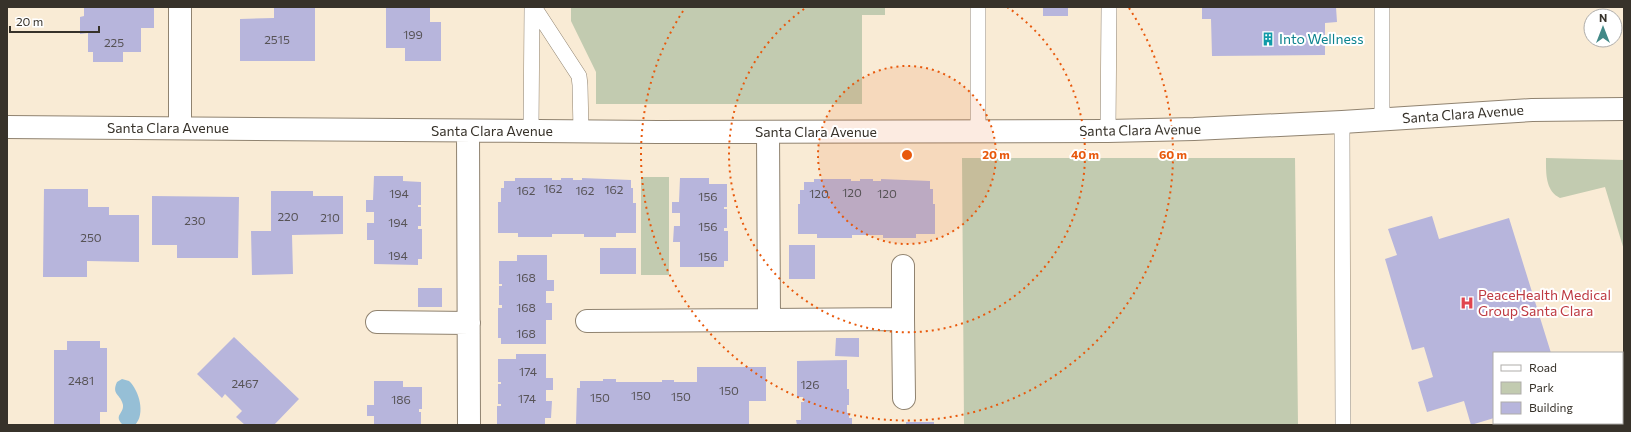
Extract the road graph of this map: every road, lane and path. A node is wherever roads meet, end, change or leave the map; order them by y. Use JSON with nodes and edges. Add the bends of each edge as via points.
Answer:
{"nodes":[{"id":1,"x":180,"y":7,"type":"edge"},
{"id":2,"x":533,"y":7,"type":"edge"},
{"id":3,"x":978,"y":7,"type":"edge"},
{"id":4,"x":1109,"y":7,"type":"edge"},
{"id":5,"x":1382,"y":7,"type":"edge"},
{"id":6,"x":1624,"y":109,"type":"edge"},
{"id":7,"x":1382,"y":119,"type":"junction"},
{"id":8,"x":1342,"y":122,"type":"junction"},
{"id":9,"x":7,"y":127,"type":"edge"},
{"id":10,"x":180,"y":128,"type":"junction"},
{"id":11,"x":468,"y":131,"type":"junction"},
{"id":12,"x":531,"y":131,"type":"junction"},
{"id":13,"x":581,"y":131,"type":"junction"},
{"id":14,"x":978,"y":131,"type":"junction"},
{"id":15,"x":1108,"y":131,"type":"junction"},
{"id":16,"x":768,"y":132,"type":"junction"},
{"id":17,"x":903,"y":266,"type":"dead end"},
{"id":18,"x":903,"y":319,"type":"junction"},
{"id":19,"x":769,"y":320,"type":"junction"},
{"id":20,"x":587,"y":321,"type":"dead end"},
{"id":21,"x":377,"y":322,"type":"dead end"},
{"id":22,"x":469,"y":323,"type":"junction"},
{"id":23,"x":904,"y":398,"type":"dead end"},
{"id":24,"x":469,"y":425,"type":"edge"},
{"id":25,"x":1343,"y":425,"type":"edge"}],
"edges":[{"from":1,"to":10,"type":"street"},
{"from":2,"to":12,"type":"lane"},
{"from":2,"to":13,"type":"lane","via":[[579,76]]},
{"from":3,"to":14,"type":"lane"},
{"from":4,"to":15,"type":"lane"},
{"from":5,"to":7,"type":"lane"},
{"from":6,"to":7,"type":"street","name":"Santa Clara Avenue","via":[[1532,110]]},
{"from":7,"to":8,"type":"street","name":"Santa Clara Avenue"},
{"from":8,"to":15,"type":"street","name":"Santa Clara Avenue"},
{"from":8,"to":25,"type":"lane"},
{"from":9,"to":10,"type":"street","name":"Santa Clara Avenue"},
{"from":10,"to":11,"type":"street","name":"Santa Clara Avenue"},
{"from":11,"to":12,"type":"street","name":"Santa Clara Avenue"},
{"from":11,"to":22,"type":"street"},
{"from":12,"to":13,"type":"street","name":"Santa Clara Avenue"},
{"from":13,"to":16,"type":"street","name":"Santa Clara Avenue"},
{"from":14,"to":15,"type":"street","name":"Santa Clara Avenue"},
{"from":14,"to":16,"type":"street","name":"Santa Clara Avenue"},
{"from":16,"to":19,"type":"street"},
{"from":17,"to":18,"type":"street"},
{"from":18,"to":19,"type":"street"},
{"from":18,"to":23,"type":"street"},
{"from":19,"to":20,"type":"street"},
{"from":21,"to":22,"type":"street"},
{"from":22,"to":24,"type":"street"}]}
